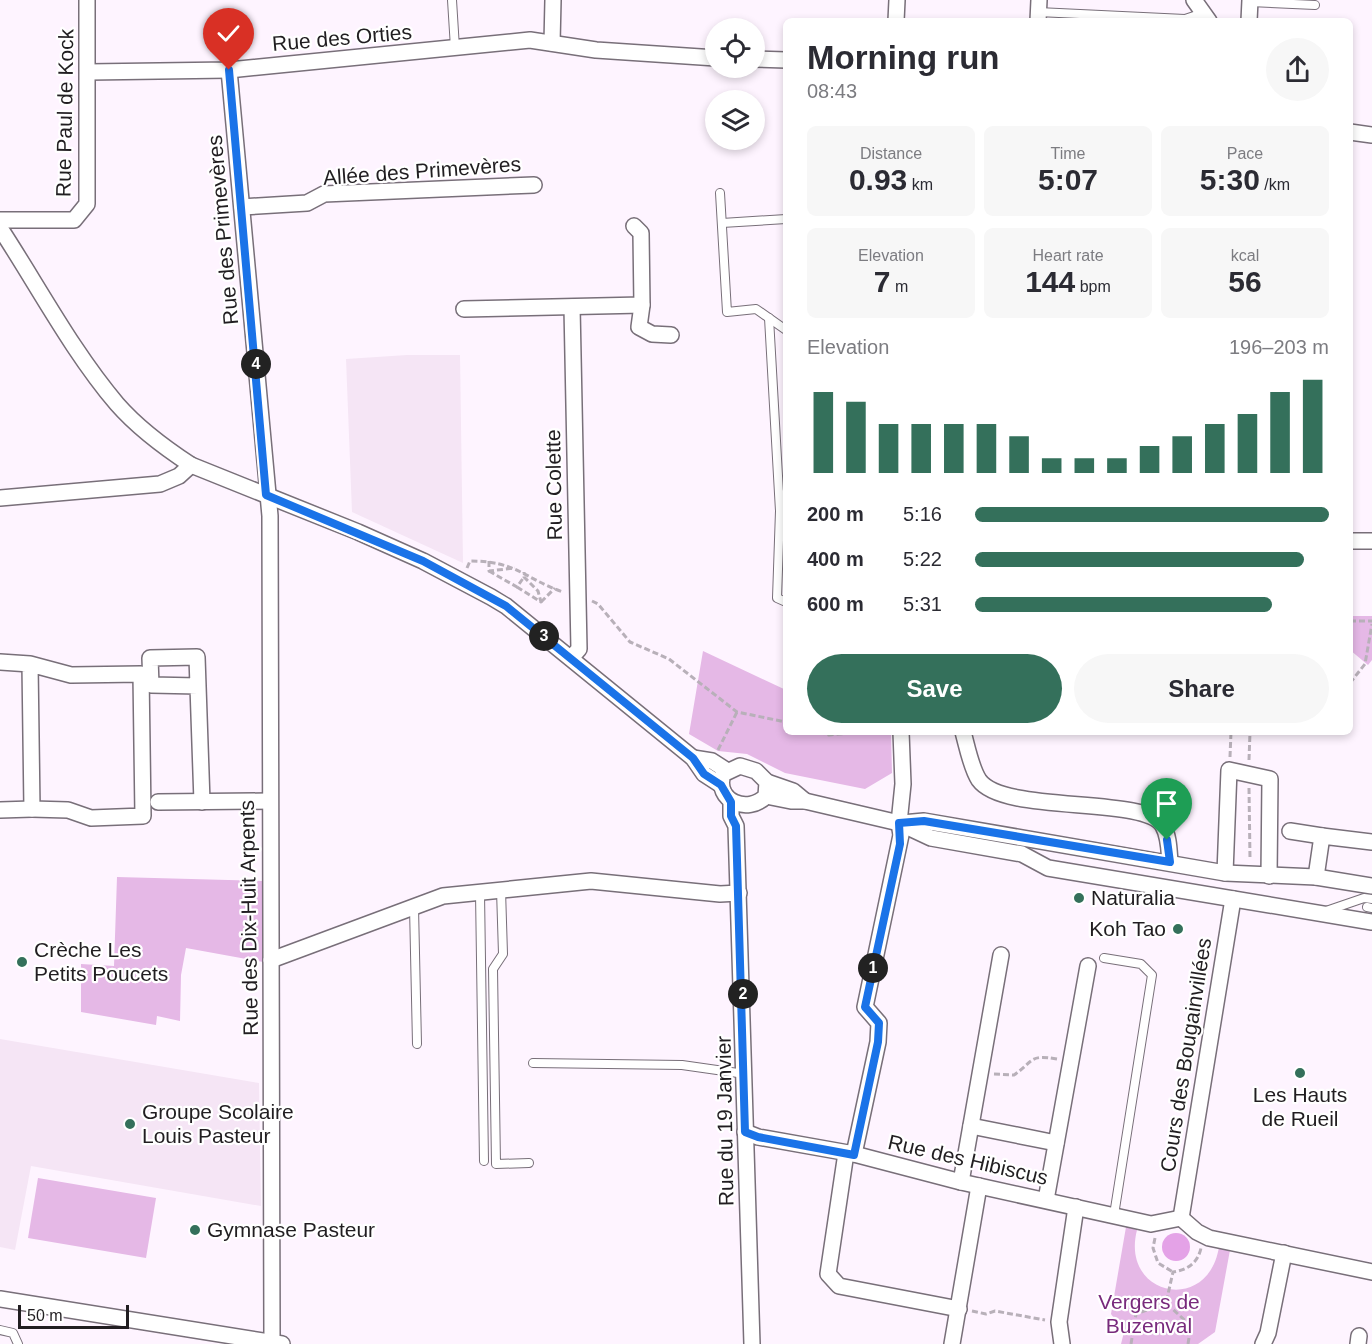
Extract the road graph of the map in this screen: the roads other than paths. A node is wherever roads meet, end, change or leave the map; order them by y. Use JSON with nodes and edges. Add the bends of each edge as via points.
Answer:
{"nodes":[{"id":1,"x":87,"y":0,"type":"edge"},
{"id":2,"x":452,"y":0,"type":"edge"},
{"id":3,"x":553,"y":0,"type":"edge"},
{"id":4,"x":897,"y":0,"type":"edge"},
{"id":5,"x":1250,"y":1,"type":"edge"},
{"id":6,"x":1315,"y":5,"type":"dead end"},
{"id":7,"x":1038,"y":11,"type":"edge"},
{"id":8,"x":896,"y":18,"type":"edge"},
{"id":9,"x":1152,"y":18,"type":"edge"},
{"id":10,"x":1249,"y":18,"type":"edge"},
{"id":11,"x":552,"y":44,"type":"junction"},
{"id":12,"x":455,"y":48,"type":"junction"},
{"id":13,"x":705,"y":58,"type":"edge"},
{"id":14,"x":765,"y":59,"type":"edge"},
{"id":15,"x":783,"y":60,"type":"edge"},
{"id":16,"x":229,"y":70,"type":"junction"},
{"id":17,"x":89,"y":72,"type":"junction"},
{"id":18,"x":1353,"y":132,"type":"edge"},
{"id":19,"x":1372,"y":135,"type":"edge"},
{"id":20,"x":534,"y":185,"type":"dead end"},
{"id":21,"x":720,"y":193,"type":"dead end"},
{"id":22,"x":242,"y":207,"type":"junction"},
{"id":23,"x":783,"y":219,"type":"edge"},
{"id":24,"x":0,"y":220,"type":"edge"},
{"id":25,"x":722,"y":223,"type":"junction"},
{"id":26,"x":634,"y":226,"type":"dead end"},
{"id":27,"x":0,"y":228,"type":"edge"},
{"id":28,"x":642,"y":305,"type":"junction"},
{"id":29,"x":572,"y":307,"type":"junction"},
{"id":30,"x":464,"y":309,"type":"dead end"},
{"id":31,"x":769,"y":318,"type":"junction"},
{"id":32,"x":783,"y":328,"type":"edge"},
{"id":33,"x":671,"y":335,"type":"dead end"},
{"id":34,"x":191,"y":465,"type":"junction"},
{"id":35,"x":266,"y":495,"type":"junction"},
{"id":36,"x":0,"y":498,"type":"edge"},
{"id":37,"x":783,"y":502,"type":"edge"},
{"id":38,"x":780,"y":511,"type":"junction"},
{"id":39,"x":1353,"y":541,"type":"edge"},
{"id":40,"x":1372,"y":541,"type":"edge"},
{"id":41,"x":783,"y":601,"type":"edge"},
{"id":42,"x":571,"y":658,"type":"junction"},
{"id":43,"x":0,"y":662,"type":"edge"},
{"id":44,"x":30,"y":664,"type":"junction"},
{"id":45,"x":198,"y":686,"type":"dead end"},
{"id":46,"x":901,"y":735,"type":"edge"},
{"id":47,"x":964,"y":735,"type":"edge"},
{"id":48,"x":693,"y":758,"type":"junction"},
{"id":49,"x":726,"y":770,"type":"junction"},
{"id":50,"x":721,"y":785,"type":"junction"},
{"id":51,"x":766,"y":789,"type":"junction"},
{"id":52,"x":269,"y":801,"type":"junction"},
{"id":53,"x":158,"y":802,"type":"dead end"},
{"id":54,"x":202,"y":802,"type":"junction"},
{"id":55,"x":738,"y":804,"type":"junction"},
{"id":56,"x":32,"y":809,"type":"junction"},
{"id":57,"x":0,"y":810,"type":"edge"},
{"id":58,"x":899,"y":823,"type":"junction"},
{"id":59,"x":1290,"y":831,"type":"dead end"},
{"id":60,"x":1322,"y":836,"type":"junction"},
{"id":61,"x":1372,"y":842,"type":"edge"},
{"id":62,"x":1170,"y":862,"type":"junction"},
{"id":63,"x":1225,"y":873,"type":"junction"},
{"id":64,"x":1269,"y":876,"type":"junction"},
{"id":65,"x":1316,"y":877,"type":"junction"},
{"id":66,"x":1372,"y":886,"type":"edge"},
{"id":67,"x":501,"y":890,"type":"junction"},
{"id":68,"x":480,"y":892,"type":"junction"},
{"id":69,"x":739,"y":893,"type":"junction"},
{"id":70,"x":1233,"y":899,"type":"junction"},
{"id":71,"x":1372,"y":899,"type":"edge"},
{"id":72,"x":414,"y":907,"type":"junction"},
{"id":73,"x":1370,"y":912,"type":"edge"},
{"id":74,"x":1319,"y":913,"type":"junction"},
{"id":75,"x":1001,"y":955,"type":"dead end"},
{"id":76,"x":1104,"y":958,"type":"dead end"},
{"id":77,"x":271,"y":960,"type":"junction"},
{"id":78,"x":1088,"y":966,"type":"dead end"},
{"id":79,"x":417,"y":1044,"type":"dead end"},
{"id":80,"x":533,"y":1063,"type":"dead end"},
{"id":81,"x":745,"y":1074,"type":"junction"},
{"id":82,"x":970,"y":1126,"type":"junction"},
{"id":83,"x":745,"y":1132,"type":"junction"},
{"id":84,"x":1056,"y":1143,"type":"junction"},
{"id":85,"x":850,"y":1154,"type":"junction"},
{"id":86,"x":484,"y":1161,"type":"dead end"},
{"id":87,"x":529,"y":1163,"type":"dead end"},
{"id":88,"x":960,"y":1182,"type":"junction"},
{"id":89,"x":979,"y":1186,"type":"junction"},
{"id":90,"x":1046,"y":1200,"type":"junction"},
{"id":91,"x":1076,"y":1207,"type":"junction"},
{"id":92,"x":1114,"y":1215,"type":"junction"},
{"id":93,"x":1180,"y":1218,"type":"junction"},
{"id":94,"x":1284,"y":1253,"type":"junction"},
{"id":95,"x":1372,"y":1272,"type":"edge"},
{"id":96,"x":0,"y":1299,"type":"edge"},
{"id":97,"x":959,"y":1309,"type":"junction"},
{"id":98,"x":0,"y":1330,"type":"edge"},
{"id":99,"x":277,"y":1343,"type":"edge"},
{"id":100,"x":18,"y":1344,"type":"edge"},
{"id":101,"x":752,"y":1344,"type":"edge"},
{"id":102,"x":952,"y":1344,"type":"edge"},
{"id":103,"x":1062,"y":1344,"type":"edge"},
{"id":104,"x":1263,"y":1344,"type":"edge"}],
"edges":[{"from":1,"to":17,"type":"street","name":"Rue Paul de Kock"},
{"from":2,"to":12,"type":"lane"},
{"from":3,"to":11,"type":"street"},
{"from":4,"to":8,"type":"street"},
{"from":5,"to":6,"type":"lane"},
{"from":5,"to":10,"type":"street"},
{"from":7,"to":9,"type":"lane"},
{"from":11,"to":12,"type":"street","name":"Rue des Orties","via":[[530,40]]},
{"from":11,"to":13,"type":"street","name":"Rue des Orties"},
{"from":12,"to":16,"type":"street","name":"Rue des Orties"},
{"from":14,"to":15,"type":"street"},
{"from":16,"to":17,"type":"street","name":"Rue des Orties"},
{"from":16,"to":22,"type":"street","name":"Rue des Primevères"},
{"from":17,"to":24,"type":"street","name":"Rue Paul de Kock","via":[[87,204],[74,220]]},
{"from":18,"to":19,"type":"street"},
{"from":20,"to":22,"type":"street","name":"Allée des Primevères","via":[[324,194],[307,203]]},
{"from":21,"to":25,"type":"lane"},
{"from":22,"to":35,"type":"street","name":"Rue des Primevères"},
{"from":23,"to":25,"type":"lane"},
{"from":25,"to":31,"type":"lane","via":[[727,312],[756,309]]},
{"from":26,"to":28,"type":"street","via":[[640,233]]},
{"from":27,"to":34,"type":"street","via":[[91,370],[118,405]]},
{"from":28,"to":29,"type":"street"},
{"from":28,"to":33,"type":"street","via":[[639,327],[652,334]]},
{"from":29,"to":30,"type":"street"},
{"from":29,"to":42,"type":"street","name":"Rue Colette","via":[[579,649]]},
{"from":31,"to":32,"type":"lane"},
{"from":31,"to":38,"type":"lane"},
{"from":34,"to":35,"type":"street"},
{"from":34,"to":36,"type":"street","via":[[179,476],[160,484]]},
{"from":35,"to":42,"type":"street","via":[[358,532],[459,580],[506,606]]},
{"from":35,"to":52,"type":"street","name":"Rue des Dix-Huit Arpents","via":[[270,516]]},
{"from":37,"to":38,"type":"lane"},
{"from":38,"to":41,"type":"lane","via":[[777,598]]},
{"from":39,"to":40,"type":"street"},
{"from":42,"to":48,"type":"street"},
{"from":43,"to":44,"type":"street"},
{"from":44,"to":56,"type":"street"},
{"from":44,"to":56,"type":"street","via":[[70,675],[141,674],[143,816],[91,818],[68,810]]},
{"from":45,"to":54,"type":"street"},
{"from":46,"to":58,"type":"street","via":[[903,805]]},
{"from":47,"to":62,"type":"street","via":[[979,780],[992,793],[1153,816],[1163,825]]},
{"from":48,"to":49,"type":"street","via":[[712,761]]},
{"from":48,"to":50,"type":"street","via":[[704,774]]},
{"from":49,"to":50,"type":"street"},
{"from":49,"to":51,"type":"street","via":[[750,768]]},
{"from":50,"to":55,"type":"street"},
{"from":51,"to":55,"type":"street","via":[[761,802]]},
{"from":51,"to":58,"type":"street","via":[[793,791],[805,801]]},
{"from":52,"to":54,"type":"street"},
{"from":52,"to":77,"type":"street","name":"Rue des Dix-Huit Arpents"},
{"from":53,"to":54,"type":"street"},
{"from":55,"to":69,"type":"street","name":"Rue du 19 Janvier","via":[[731,816],[736,826]]},
{"from":56,"to":57,"type":"street"},
{"from":58,"to":62,"type":"street","via":[[924,821]]},
{"from":58,"to":70,"type":"street","via":[[931,838],[1022,854],[1048,868]]},
{"from":58,"to":85,"type":"street","via":[[900,844],[865,1007],[879,1023],[879,1032]]},
{"from":59,"to":60,"type":"street"},
{"from":60,"to":61,"type":"street"},
{"from":60,"to":65,"type":"street"},
{"from":62,"to":63,"type":"street"},
{"from":63,"to":64,"type":"street"},
{"from":63,"to":64,"type":"street","via":[[1229,770],[1270,779]]},
{"from":64,"to":65,"type":"street"},
{"from":65,"to":66,"type":"street"},
{"from":67,"to":68,"type":"street"},
{"from":67,"to":69,"type":"street","via":[[591,881]]},
{"from":67,"to":87,"type":"lane","via":[[503,954],[493,969],[496,1164]]},
{"from":68,"to":72,"type":"street","via":[[443,896]]},
{"from":68,"to":86,"type":"lane"},
{"from":69,"to":81,"type":"street","name":"Rue du 19 Janvier"},
{"from":70,"to":74,"type":"street"},
{"from":70,"to":93,"type":"street","name":"Cours des Bougainvillées"},
{"from":71,"to":74,"type":"lane","via":[[1364,898]]},
{"from":72,"to":77,"type":"street"},
{"from":72,"to":79,"type":"lane"},
{"from":73,"to":74,"type":"street"},
{"from":75,"to":82,"type":"street"},
{"from":76,"to":92,"type":"lane","via":[[1141,964],[1152,975]]},
{"from":77,"to":99,"type":"street","name":"Rue des Dix-Huit Arpents"},
{"from":78,"to":84,"type":"street"},
{"from":80,"to":81,"type":"lane","via":[[682,1065]]},
{"from":81,"to":83,"type":"street","name":"Rue du 19 Janvier"},
{"from":82,"to":84,"type":"street"},
{"from":82,"to":88,"type":"street"},
{"from":83,"to":85,"type":"street","name":"Rue des Hibiscus"},
{"from":83,"to":101,"type":"street","name":"Rue du 19 Janvier"},
{"from":84,"to":90,"type":"street"},
{"from":85,"to":88,"type":"street","name":"Rue des Hibiscus"},
{"from":85,"to":97,"type":"street","via":[[828,1274],[839,1286]]},
{"from":88,"to":89,"type":"street","name":"Rue des Hibiscus"},
{"from":89,"to":90,"type":"street","name":"Rue des Hibiscus"},
{"from":89,"to":97,"type":"street"},
{"from":90,"to":91,"type":"street","name":"Rue des Hibiscus"},
{"from":91,"to":92,"type":"street","name":"Rue des Hibiscus"},
{"from":91,"to":103,"type":"street","via":[[1059,1322]]},
{"from":92,"to":93,"type":"street","name":"Rue des Hibiscus","via":[[1151,1224]]},
{"from":93,"to":94,"type":"street","via":[[1209,1238]]},
{"from":94,"to":95,"type":"street"},
{"from":94,"to":104,"type":"street"},
{"from":96,"to":99,"type":"street"},
{"from":97,"to":102,"type":"street"},
{"from":98,"to":100,"type":"lane","via":[[13,1333]]}]}
